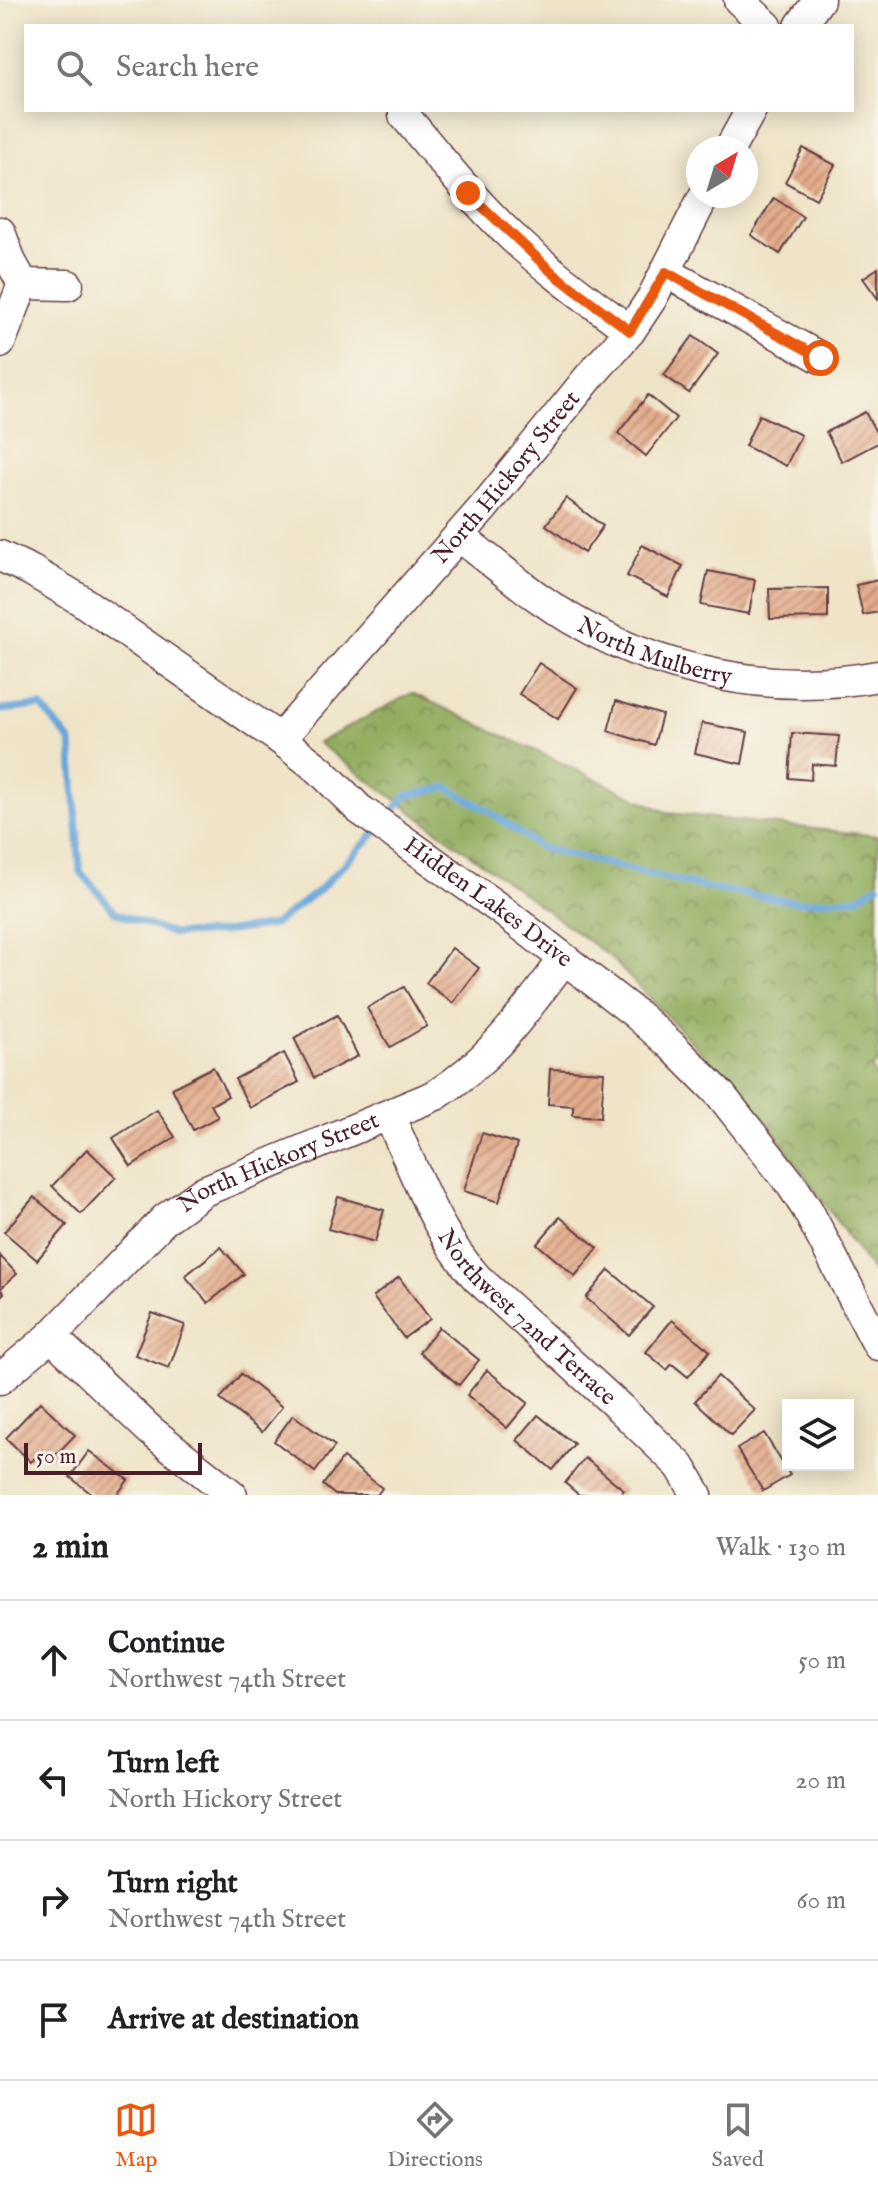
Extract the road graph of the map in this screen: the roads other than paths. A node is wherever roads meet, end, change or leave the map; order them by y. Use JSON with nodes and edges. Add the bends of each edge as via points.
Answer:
{"nodes":[{"id":1,"x":739,"y":0,"type":"edge"},
{"id":2,"x":819,"y":0,"type":"edge"},
{"id":3,"x":765,"y":24,"type":"edge"},
{"id":4,"x":801,"y":24,"type":"edge"},
{"id":5,"x":750,"y":112,"type":"edge"},
{"id":6,"x":404,"y":115,"type":"dead end"},
{"id":7,"x":737,"y":136,"type":"edge"},
{"id":8,"x":698,"y":208,"type":"edge"},
{"id":9,"x":0,"y":232,"type":"edge"},
{"id":10,"x":666,"y":272,"type":"junction"},
{"id":11,"x":23,"y":284,"type":"junction"},
{"id":12,"x":68,"y":285,"type":"dead end"},
{"id":13,"x":630,"y":331,"type":"junction"},
{"id":14,"x":0,"y":343,"type":"edge"},
{"id":15,"x":821,"y":358,"type":"dead end"},
{"id":16,"x":459,"y":536,"type":"junction"},
{"id":17,"x":0,"y":556,"type":"edge"},
{"id":18,"x":878,"y":676,"type":"edge"},
{"id":19,"x":280,"y":739,"type":"junction"},
{"id":20,"x":564,"y":959,"type":"junction"},
{"id":21,"x":389,"y":1116,"type":"junction"},
{"id":22,"x":51,"y":1336,"type":"junction"},
{"id":23,"x":878,"y":1345,"type":"edge"},
{"id":24,"x":0,"y":1379,"type":"edge"},
{"id":25,"x":232,"y":1495,"type":"edge"},
{"id":26,"x":697,"y":1495,"type":"edge"}],
"edges":[{"from":1,"to":3,"type":"street"},
{"from":2,"to":4,"type":"street"},
{"from":5,"to":7,"type":"street"},
{"from":6,"to":13,"type":"street","via":[[509,235]]},
{"from":8,"to":10,"type":"street","name":"North Hickory Street"},
{"from":9,"to":11,"type":"street"},
{"from":10,"to":13,"type":"street","name":"North Hickory Street"},
{"from":10,"to":15,"type":"street"},
{"from":11,"to":12,"type":"street"},
{"from":11,"to":14,"type":"street"},
{"from":13,"to":16,"type":"street","name":"North Hickory Street"},
{"from":16,"to":18,"type":"street","name":"North Mulberry","via":[[582,625],[679,665],[772,683]]},
{"from":16,"to":19,"type":"street","name":"North Hickory Street"},
{"from":17,"to":19,"type":"street","name":"Hidden Lakes Drive","via":[[79,599]]},
{"from":19,"to":20,"type":"street","name":"Hidden Lakes Drive","via":[[359,809]]},
{"from":20,"to":21,"type":"street","name":"North Hickory Street","via":[[482,1062],[436,1095]]},
{"from":20,"to":23,"type":"street","name":"Hidden Lakes Drive","via":[[679,1052],[757,1138],[807,1209]]},
{"from":21,"to":22,"type":"street","name":"North Hickory Street","via":[[227,1180],[186,1202]]},
{"from":21,"to":26,"type":"street","name":"Northwest 72nd Terrace","via":[[458,1257],[680,1466]]},
{"from":22,"to":24,"type":"street","name":"North Hickory Street"},
{"from":22,"to":25,"type":"street","via":[[151,1431]]}]}
